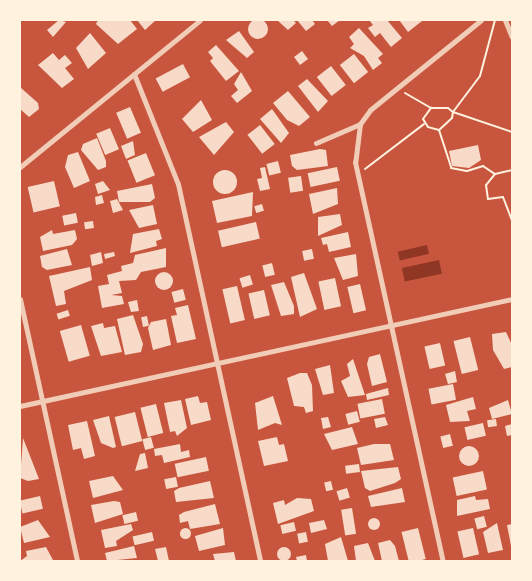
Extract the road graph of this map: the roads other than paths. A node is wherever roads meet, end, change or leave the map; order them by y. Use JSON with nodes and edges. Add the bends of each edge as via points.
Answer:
{"nodes":[{"id":1,"x":200,"y":20,"type":"edge"},
{"id":2,"x":481,"y":20,"type":"edge"},
{"id":3,"x":505,"y":20,"type":"edge"},
{"id":4,"x":512,"y":37,"type":"edge"},
{"id":5,"x":134,"y":74,"type":"junction"},
{"id":6,"x":360,"y":124,"type":"junction"},
{"id":7,"x":316,"y":143,"type":"dead end"},
{"id":8,"x":20,"y":167,"type":"edge"},
{"id":9,"x":20,"y":299,"type":"edge"},
{"id":10,"x":512,"y":299,"type":"edge"},
{"id":11,"x":392,"y":325,"type":"junction"},
{"id":12,"x":218,"y":363,"type":"junction"},
{"id":13,"x":43,"y":401,"type":"junction"},
{"id":14,"x":20,"y":406,"type":"edge"},
{"id":15,"x":77,"y":561,"type":"edge"},
{"id":16,"x":260,"y":561,"type":"edge"},
{"id":17,"x":442,"y":561,"type":"edge"}],
"edges":[{"from":1,"to":5,"type":"street"},
{"from":2,"to":6,"type":"street","via":[[399,86]]},
{"from":3,"to":4,"type":"street"},
{"from":5,"to":8,"type":"street"},
{"from":5,"to":12,"type":"street","via":[[178,184]]},
{"from":6,"to":7,"type":"street"},
{"from":6,"to":11,"type":"street","via":[[357,171]]},
{"from":9,"to":13,"type":"street"},
{"from":10,"to":11,"type":"street"},
{"from":11,"to":12,"type":"street"},
{"from":11,"to":17,"type":"street"},
{"from":12,"to":13,"type":"street"},
{"from":12,"to":16,"type":"street"},
{"from":13,"to":14,"type":"street"},
{"from":13,"to":15,"type":"street"}]}
